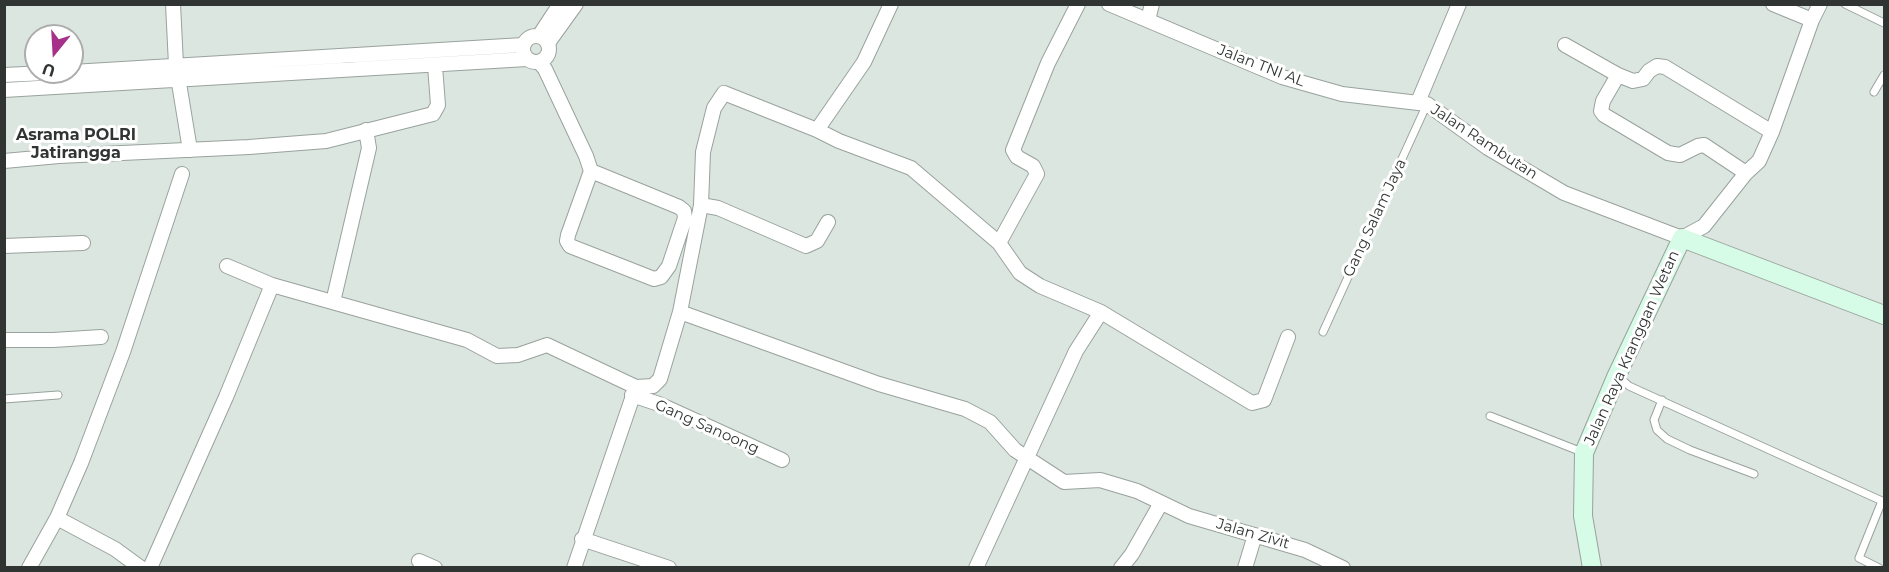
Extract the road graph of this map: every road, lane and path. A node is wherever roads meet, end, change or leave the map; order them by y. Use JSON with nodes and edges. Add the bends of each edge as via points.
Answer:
{"nodes":[{"id":1,"x":173,"y":4,"type":"edge"},
{"id":2,"x":560,"y":4,"type":"edge"},
{"id":3,"x":576,"y":4,"type":"edge"},
{"id":4,"x":891,"y":4,"type":"edge"},
{"id":5,"x":1078,"y":4,"type":"edge"},
{"id":6,"x":1110,"y":4,"type":"edge"},
{"id":7,"x":1152,"y":4,"type":"edge"},
{"id":8,"x":1459,"y":4,"type":"edge"},
{"id":9,"x":1773,"y":4,"type":"edge"},
{"id":10,"x":1820,"y":4,"type":"edge"},
{"id":11,"x":1845,"y":4,"type":"edge"},
{"id":12,"x":1148,"y":20,"type":"junction"},
{"id":13,"x":1812,"y":20,"type":"junction"},
{"id":14,"x":1884,"y":23,"type":"edge"},
{"id":15,"x":543,"y":39,"type":"junction"},
{"id":16,"x":523,"y":45,"type":"junction"},
{"id":17,"x":1565,"y":45,"type":"dead end"},
{"id":18,"x":539,"y":63,"type":"junction"},
{"id":19,"x":435,"y":66,"type":"junction"},
{"id":20,"x":84,"y":72,"type":"edge"},
{"id":21,"x":177,"y":72,"type":"junction"},
{"id":22,"x":4,"y":75,"type":"edge"},
{"id":23,"x":1618,"y":75,"type":"junction"},
{"id":24,"x":1884,"y":75,"type":"edge"},
{"id":25,"x":84,"y":78,"type":"edge"},
{"id":26,"x":22,"y":82,"type":"joint"},
{"id":27,"x":4,"y":90,"type":"edge"},
{"id":28,"x":1874,"y":92,"type":"dead end"},
{"id":29,"x":1423,"y":103,"type":"junction"},
{"id":30,"x":366,"y":130,"type":"junction"},
{"id":31,"x":817,"y":130,"type":"junction"},
{"id":32,"x":1772,"y":132,"type":"junction"},
{"id":33,"x":190,"y":150,"type":"junction"},
{"id":34,"x":4,"y":161,"type":"edge"},
{"id":35,"x":591,"y":171,"type":"junction"},
{"id":36,"x":1746,"y":173,"type":"junction"},
{"id":37,"x":182,"y":174,"type":"dead end"},
{"id":38,"x":701,"y":205,"type":"junction"},
{"id":39,"x":828,"y":222,"type":"dead end"},
{"id":40,"x":1682,"y":238,"type":"junction"},
{"id":41,"x":83,"y":243,"type":"dead end"},
{"id":42,"x":999,"y":243,"type":"junction"},
{"id":43,"x":4,"y":246,"type":"edge"},
{"id":44,"x":227,"y":266,"type":"dead end"},
{"id":45,"x":272,"y":285,"type":"junction"},
{"id":46,"x":333,"y":303,"type":"junction"},
{"id":47,"x":680,"y":312,"type":"junction"},
{"id":48,"x":1101,"y":312,"type":"junction"},
{"id":49,"x":1884,"y":315,"type":"edge"},
{"id":50,"x":1323,"y":332,"type":"dead end"},
{"id":51,"x":1288,"y":336,"type":"dead end"},
{"id":52,"x":101,"y":337,"type":"dead end"},
{"id":53,"x":4,"y":340,"type":"edge"},
{"id":54,"x":1617,"y":375,"type":"junction"},
{"id":55,"x":634,"y":391,"type":"junction"},
{"id":56,"x":58,"y":395,"type":"dead end"},
{"id":57,"x":4,"y":399,"type":"edge"},
{"id":58,"x":1662,"y":399,"type":"junction"},
{"id":59,"x":1490,"y":416,"type":"dead end"},
{"id":60,"x":1584,"y":453,"type":"junction"},
{"id":61,"x":1027,"y":457,"type":"junction"},
{"id":62,"x":782,"y":460,"type":"dead end"},
{"id":63,"x":1754,"y":474,"type":"dead end"},
{"id":64,"x":1883,"y":498,"type":"edge"},
{"id":65,"x":1161,"y":503,"type":"junction"},
{"id":66,"x":57,"y":518,"type":"junction"},
{"id":67,"x":1255,"y":535,"type":"junction"},
{"id":68,"x":582,"y":539,"type":"junction"},
{"id":69,"x":1859,"y":558,"type":"junction"},
{"id":70,"x":419,"y":561,"type":"dead end"},
{"id":71,"x":30,"y":567,"type":"edge"},
{"id":72,"x":141,"y":567,"type":"edge"},
{"id":73,"x":150,"y":567,"type":"edge"},
{"id":74,"x":435,"y":567,"type":"edge"},
{"id":75,"x":574,"y":567,"type":"edge"},
{"id":76,"x":669,"y":567,"type":"edge"},
{"id":77,"x":976,"y":567,"type":"edge"},
{"id":78,"x":1121,"y":567,"type":"edge"},
{"id":79,"x":1245,"y":567,"type":"edge"},
{"id":80,"x":1343,"y":567,"type":"edge"},
{"id":81,"x":1592,"y":567,"type":"edge"},
{"id":82,"x":1865,"y":567,"type":"edge"},
{"id":83,"x":1879,"y":567,"type":"edge"}],
"edges":[{"from":1,"to":21,"type":"street"},
{"from":2,"to":15,"type":"street"},
{"from":3,"to":15,"type":"street"},
{"from":4,"to":31,"type":"street","via":[[864,62]]},
{"from":5,"to":42,"type":"street","via":[[1048,63],[1013,150],[1037,174]]},
{"from":6,"to":12,"type":"street","name":"Jalan TNI AL"},
{"from":7,"to":12,"type":"street"},
{"from":8,"to":29,"type":"street"},
{"from":9,"to":13,"type":"street"},
{"from":10,"to":13,"type":"street"},
{"from":11,"to":14,"type":"lane"},
{"from":12,"to":29,"type":"street","name":"Jalan TNI AL","via":[[1282,77],[1342,94]]},
{"from":13,"to":32,"type":"street"},
{"from":15,"to":16,"type":"street","via":[[527,38]]},
{"from":15,"to":18,"type":"street","via":[[549,49]]},
{"from":16,"to":18,"type":"street","via":[[523,55]]},
{"from":16,"to":21,"type":"street"},
{"from":17,"to":23,"type":"street"},
{"from":18,"to":19,"type":"street"},
{"from":18,"to":35,"type":"street"},
{"from":19,"to":21,"type":"street"},
{"from":19,"to":30,"type":"street","via":[[438,105],[433,114]]},
{"from":20,"to":21,"type":"street"},
{"from":21,"to":25,"type":"street"},
{"from":21,"to":33,"type":"street"},
{"from":22,"to":26,"type":"street"},
{"from":23,"to":32,"type":"street","via":[[1639,81],[1657,66],[1665,67]]},
{"from":23,"to":36,"type":"street","via":[[1603,101],[1604,115],[1668,153],[1680,154],[1704,145]]},
{"from":24,"to":28,"type":"lane"},
{"from":26,"to":27,"type":"street"},
{"from":29,"to":40,"type":"street","name":"Jalan Rambutan","via":[[1564,193]]},
{"from":29,"to":50,"type":"lane","name":"Gang Salam Jaya"},
{"from":30,"to":33,"type":"street","via":[[326,141]]},
{"from":30,"to":46,"type":"street","via":[[369,148]]},
{"from":31,"to":38,"type":"street","via":[[724,93],[714,108],[703,152]]},
{"from":31,"to":42,"type":"street","via":[[911,168]]},
{"from":32,"to":36,"type":"street","via":[[1759,161]]},
{"from":33,"to":34,"type":"street"},
{"from":35,"to":35,"type":"street","via":[[568,235],[570,246],[654,279],[661,277],[669,266],[684,211]]},
{"from":36,"to":40,"type":"street","via":[[1704,226]]},
{"from":37,"to":66,"type":"street","via":[[123,352]]},
{"from":38,"to":39,"type":"street","via":[[718,208],[806,246],[817,241]]},
{"from":38,"to":47,"type":"street"},
{"from":40,"to":49,"type":"main road","name":"Jalan Raya Kranggan Wetan"},
{"from":40,"to":54,"type":"main road","name":"Jalan Raya Kranggan Wetan"},
{"from":41,"to":43,"type":"street"},
{"from":42,"to":48,"type":"street","via":[[1020,273],[1040,286]]},
{"from":44,"to":45,"type":"street","name":"Gang Sanoong"},
{"from":45,"to":46,"type":"street","name":"Gang Sanoong"},
{"from":45,"to":73,"type":"street"},
{"from":46,"to":55,"type":"street","name":"Gang Sanoong","via":[[466,340],[497,356],[518,355],[548,345]]},
{"from":47,"to":55,"type":"street","via":[[660,379],[653,386]]},
{"from":47,"to":61,"type":"street","name":"Jalan Zivit","via":[[879,384],[965,409],[990,422]]},
{"from":48,"to":51,"type":"street","via":[[1252,403],[1264,400]]},
{"from":48,"to":61,"type":"street","via":[[1076,351]]},
{"from":52,"to":53,"type":"street"},
{"from":54,"to":58,"type":"lane","via":[[1629,386]]},
{"from":54,"to":60,"type":"main road","name":"Jalan Raya Kranggan Wetan"},
{"from":55,"to":62,"type":"street","name":"Gang Sanoong"},
{"from":55,"to":68,"type":"street"},
{"from":56,"to":57,"type":"lane"},
{"from":58,"to":63,"type":"lane","via":[[1654,420],[1657,430],[1667,439]]},
{"from":58,"to":64,"type":"lane"},
{"from":59,"to":60,"type":"lane"},
{"from":60,"to":81,"type":"main road","name":"Jalan Raya Kranggan Wetan","via":[[1583,516]]},
{"from":61,"to":65,"type":"street","name":"Jalan Zivit","via":[[1064,482],[1100,480]]},
{"from":61,"to":77,"type":"street"},
{"from":64,"to":69,"type":"lane"},
{"from":65,"to":67,"type":"street","name":"Jalan Zivit","via":[[1189,516]]},
{"from":65,"to":78,"type":"street"},
{"from":66,"to":71,"type":"street"},
{"from":66,"to":72,"type":"street"},
{"from":67,"to":79,"type":"street"},
{"from":67,"to":80,"type":"street","name":"Jalan Zivit"},
{"from":68,"to":75,"type":"street"},
{"from":68,"to":76,"type":"street"},
{"from":69,"to":82,"type":"lane"},
{"from":69,"to":83,"type":"lane"},
{"from":70,"to":74,"type":"street"}]}
